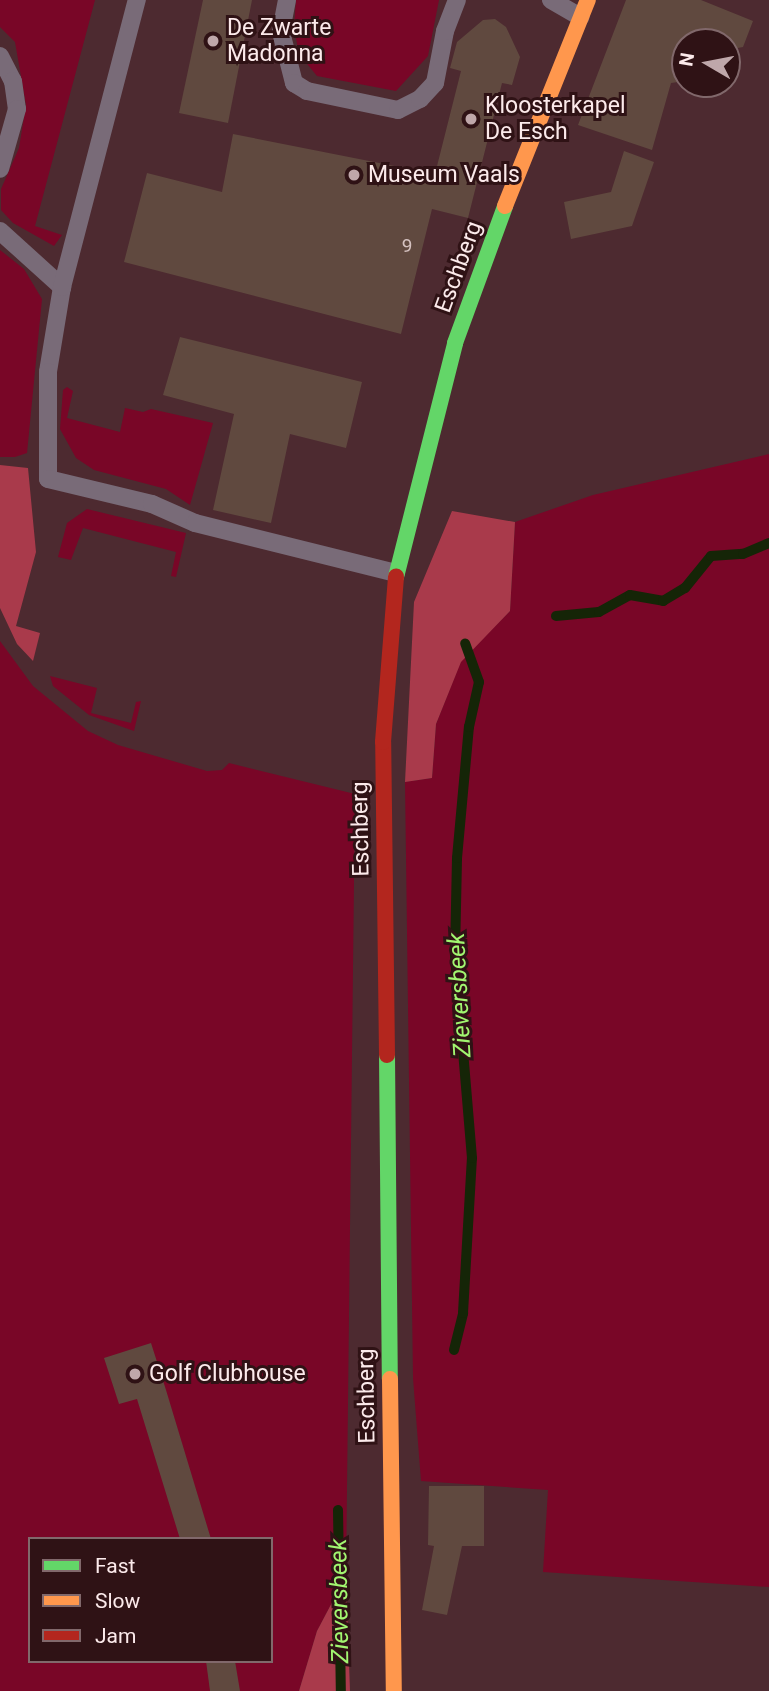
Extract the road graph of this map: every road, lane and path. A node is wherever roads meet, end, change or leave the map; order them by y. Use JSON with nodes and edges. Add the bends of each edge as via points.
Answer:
{"nodes":[{"id":1,"x":137,"y":0,"type":"edge"},
{"id":2,"x":287,"y":0,"type":"edge"},
{"id":3,"x":457,"y":0,"type":"edge"},
{"id":4,"x":551,"y":0,"type":"edge"},
{"id":5,"x":584,"y":8,"type":"edge"},
{"id":6,"x":0,"y":56,"type":"edge"},
{"id":7,"x":0,"y":169,"type":"edge"},
{"id":8,"x":0,"y":232,"type":"edge"},
{"id":9,"x":62,"y":287,"type":"junction"},
{"id":10,"x":396,"y":573,"type":"junction"},
{"id":11,"x":394,"y":1691,"type":"edge"}],
"edges":[{"from":1,"to":9,"type":"lane"},
{"from":2,"to":3,"type":"lane","via":[[281,32],[294,83],[307,91],[398,110],[420,99],[435,83],[445,31]]},
{"from":4,"to":5,"type":"lane"},
{"from":5,"to":10,"type":"street","name":"Eschberg","via":[[523,155],[455,343]]},
{"from":6,"to":7,"type":"lane","via":[[13,81],[17,109]]},
{"from":8,"to":9,"type":"lane"},
{"from":9,"to":10,"type":"lane","via":[[48,372],[48,479],[152,505],[195,523]]},
{"from":10,"to":11,"type":"street","name":"Eschberg","via":[[383,742]]}]}
